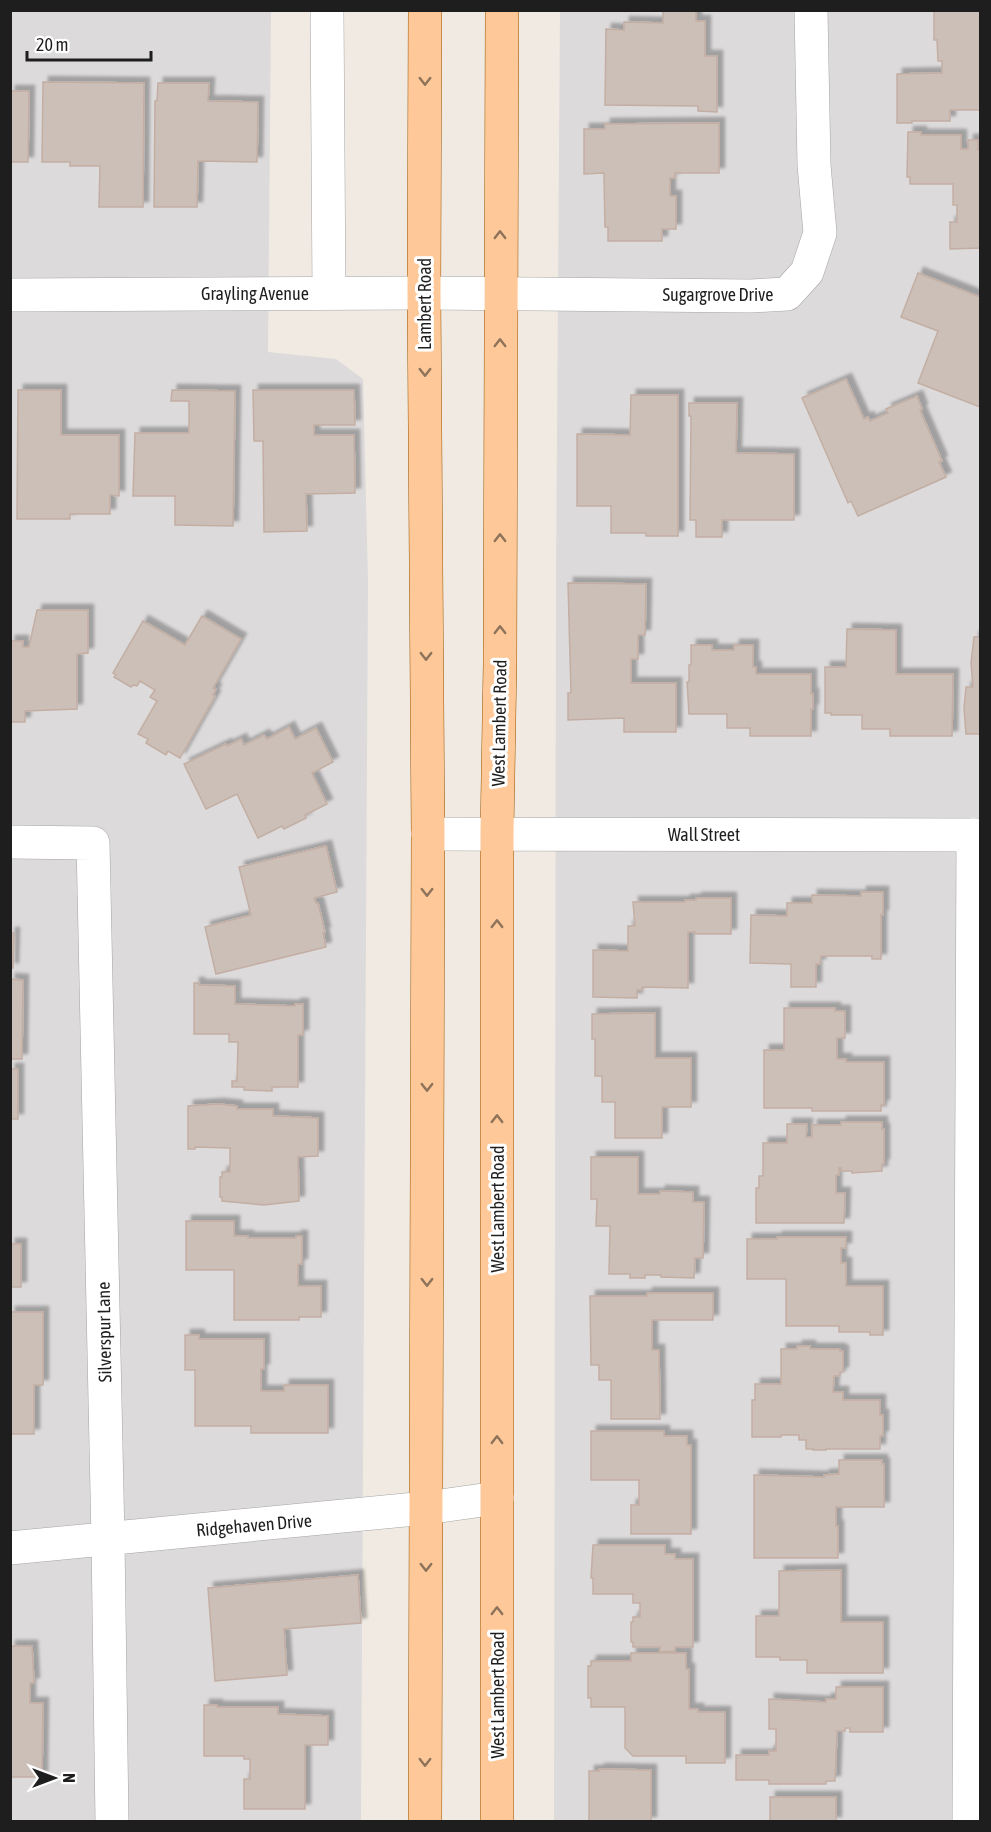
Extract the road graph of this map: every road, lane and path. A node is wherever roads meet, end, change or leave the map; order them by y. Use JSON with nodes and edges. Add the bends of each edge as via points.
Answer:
{"nodes":[{"id":1,"x":327,"y":10,"type":"edge"},
{"id":2,"x":425,"y":10,"type":"edge"},
{"id":3,"x":502,"y":10,"type":"edge"},
{"id":4,"x":811,"y":10,"type":"edge"},
{"id":5,"x":329,"y":293,"type":"junction"},
{"id":6,"x":424,"y":293,"type":"junction"},
{"id":7,"x":500,"y":294,"type":"junction"},
{"id":8,"x":10,"y":295,"type":"edge"},
{"id":9,"x":497,"y":833,"type":"junction"},
{"id":10,"x":428,"y":834,"type":"junction"},
{"id":11,"x":977,"y":836,"type":"edge"},
{"id":12,"x":10,"y":842,"type":"edge"},
{"id":13,"x":497,"y":1498,"type":"junction"},
{"id":14,"x":426,"y":1508,"type":"junction"},
{"id":15,"x":108,"y":1539,"type":"junction"},
{"id":16,"x":10,"y":1548,"type":"edge"},
{"id":17,"x":112,"y":1821,"type":"edge"},
{"id":18,"x":425,"y":1821,"type":"edge"},
{"id":19,"x":496,"y":1821,"type":"edge"},
{"id":20,"x":969,"y":1821,"type":"edge"}],
"edges":[{"from":1,"to":5,"type":"street"},
{"from":2,"to":6,"type":"main road","name":"Lambert Road","one_way":true},
{"from":7,"to":3,"type":"main road","one_way":true},
{"from":4,"to":7,"type":"street","name":"Sugargrove Drive","via":[[814,165],[820,233],[807,272],[787,294]]},
{"from":5,"to":6,"type":"street","name":"Grayling Avenue"},
{"from":5,"to":8,"type":"street","name":"Grayling Avenue"},
{"from":6,"to":7,"type":"street","name":"Grayling Avenue"},
{"from":6,"to":10,"type":"main road","name":"Lambert Road","one_way":true},
{"from":9,"to":7,"type":"main road","name":"West Lambert Road","one_way":true},
{"from":9,"to":10,"type":"street","name":"Wall Street"},
{"from":9,"to":11,"type":"street","name":"Wall Street"},
{"from":13,"to":9,"type":"main road","name":"West Lambert Road","one_way":true},
{"from":10,"to":14,"type":"main road","one_way":true},
{"from":11,"to":20,"type":"street"},
{"from":12,"to":15,"type":"street","name":"Silverspur Lane","via":[[93,843]]},
{"from":13,"to":14,"type":"street","name":"Ridgehaven Drive"},
{"from":19,"to":13,"type":"main road","name":"West Lambert Road","one_way":true},
{"from":14,"to":15,"type":"street","name":"Ridgehaven Drive"},
{"from":14,"to":18,"type":"main road","one_way":true},
{"from":15,"to":16,"type":"street","name":"Ridgehaven Drive"},
{"from":15,"to":17,"type":"street","name":"Silverspur Lane"}]}
